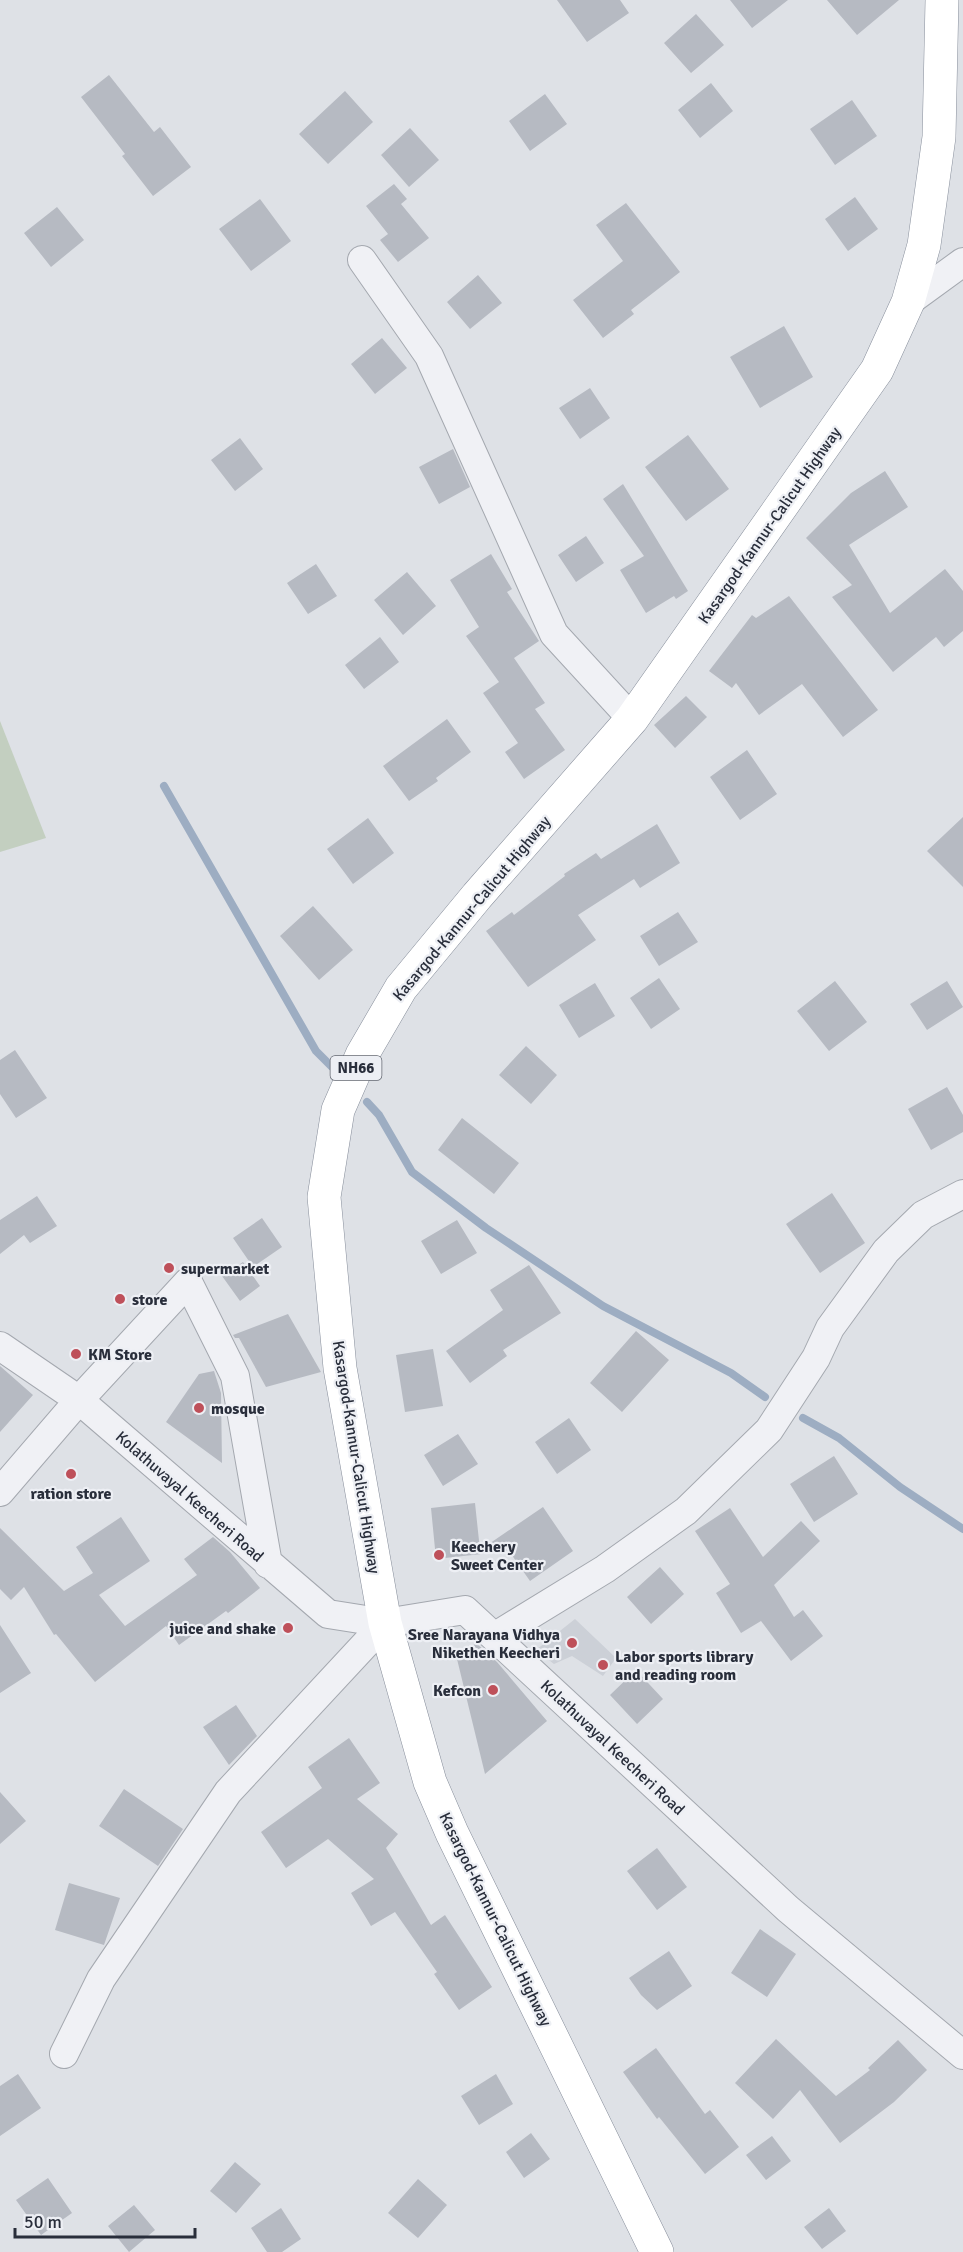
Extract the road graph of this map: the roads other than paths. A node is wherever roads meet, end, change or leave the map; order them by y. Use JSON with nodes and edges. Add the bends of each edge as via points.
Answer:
{"nodes":[{"id":1,"x":942,"y":0,"type":"edge"},
{"id":2,"x":362,"y":260,"type":"dead end"},
{"id":3,"x":963,"y":262,"type":"edge"},
{"id":4,"x":908,"y":302,"type":"junction"},
{"id":5,"x":632,"y":719,"type":"junction"},
{"id":6,"x":963,"y":1194,"type":"edge"},
{"id":7,"x":0,"y":1346,"type":"edge"},
{"id":8,"x":79,"y":1400,"type":"junction"},
{"id":9,"x":0,"y":1492,"type":"edge"},
{"id":10,"x":268,"y":1564,"type":"junction"},
{"id":11,"x":385,"y":1623,"type":"junction"},
{"id":12,"x":494,"y":1637,"type":"junction"},
{"id":13,"x":64,"y":2054,"type":"dead end"},
{"id":14,"x":963,"y":2055,"type":"edge"},
{"id":15,"x":657,"y":2252,"type":"edge"}],
"edges":[{"from":1,"to":4,"type":"highway","name":"Kasargod-Kannur-Calicut Highway","number":"NH66","via":[[939,136],[924,245]]},
{"from":2,"to":5,"type":"street","via":[[429,356],[554,634]]},
{"from":3,"to":4,"type":"street"},
{"from":4,"to":5,"type":"highway","name":"Kasargod-Kannur-Calicut Highway","number":"NH66","via":[[877,370]]},
{"from":5,"to":11,"type":"highway","name":"Kasargod-Kannur-Calicut Highway","number":"NH66","via":[[401,987],[362,1055],[339,1110],[324,1197],[339,1368]]},
{"from":6,"to":12,"type":"street","via":[[923,1215],[886,1251],[830,1328],[816,1358],[769,1430],[686,1511],[605,1569]]},
{"from":7,"to":8,"type":"street","name":"Kolathuvayal Keecheri Road"},
{"from":8,"to":9,"type":"street"},
{"from":8,"to":10,"type":"street","name":"Kolathuvayal Keecheri Road"},
{"from":8,"to":10,"type":"street","via":[[188,1282],[235,1376]]},
{"from":10,"to":11,"type":"street","name":"Kolathuvayal Keecheri Road","via":[[328,1614]]},
{"from":11,"to":12,"type":"street","name":"Kolathuvayal Keecheri Road","via":[[465,1610]]},
{"from":11,"to":13,"type":"street","via":[[228,1792],[101,1979]]},
{"from":11,"to":15,"type":"highway","name":"Kasargod-Kannur-Calicut Highway","number":"NH66","via":[[430,1782],[452,1833]]},
{"from":12,"to":14,"type":"street","name":"Kolathuvayal Keecheri Road","via":[[788,1909]]}]}
